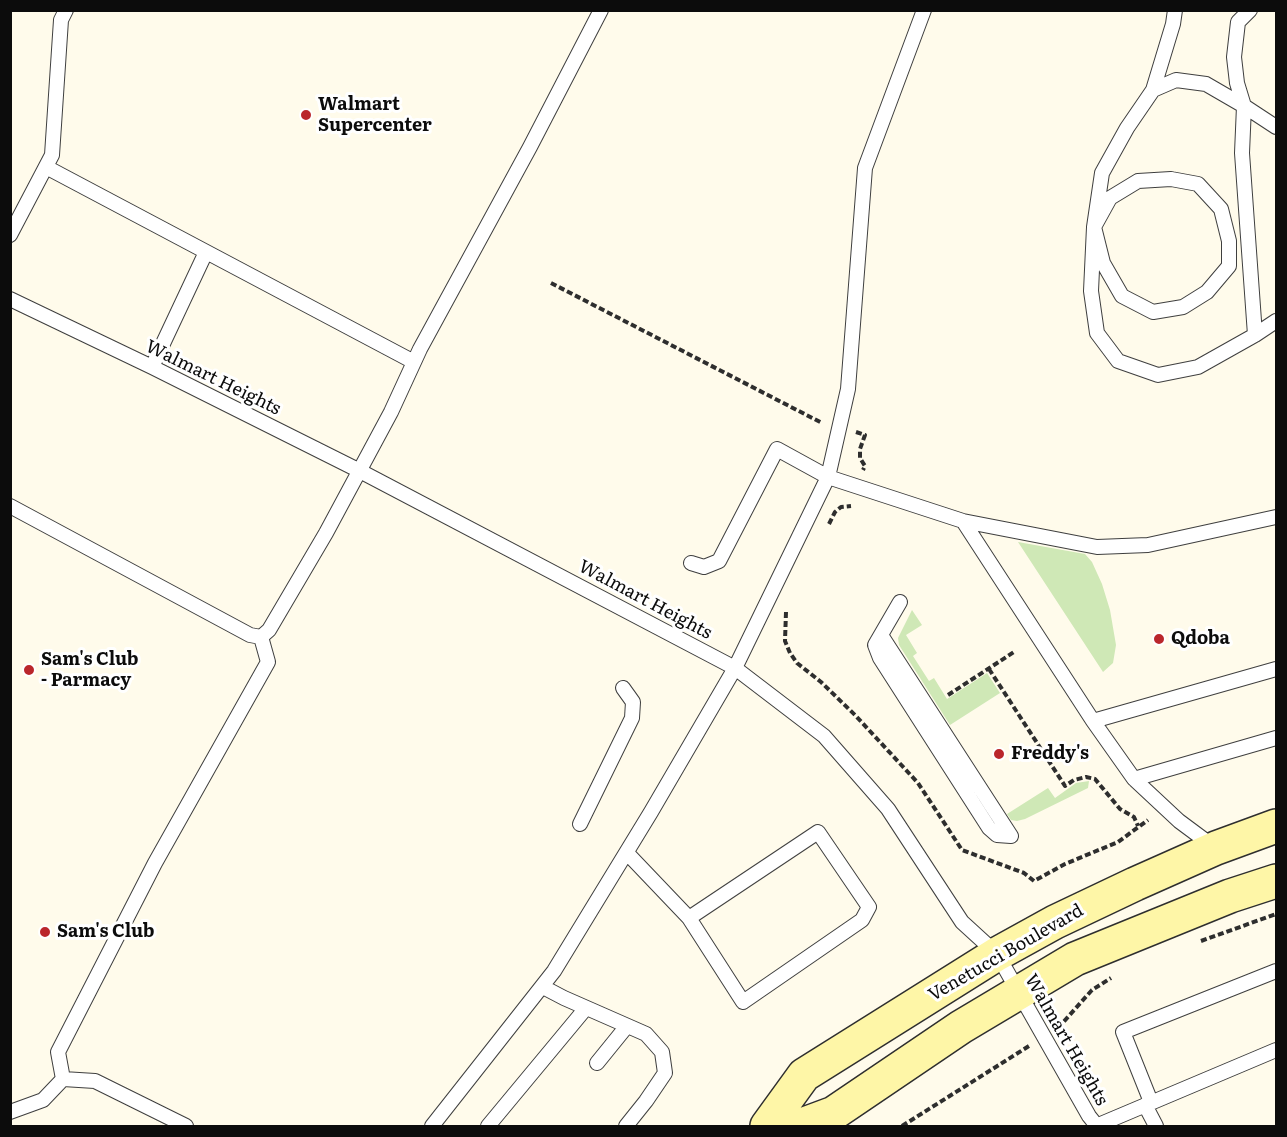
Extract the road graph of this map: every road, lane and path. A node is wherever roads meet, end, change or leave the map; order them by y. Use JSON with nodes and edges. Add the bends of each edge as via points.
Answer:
{"nodes":[{"id":1,"x":66,"y":10,"type":"edge"},
{"id":2,"x":601,"y":10,"type":"edge"},
{"id":3,"x":924,"y":10,"type":"edge"},
{"id":4,"x":1174,"y":10,"type":"edge"},
{"id":5,"x":1250,"y":10,"type":"edge"},
{"id":6,"x":1153,"y":90,"type":"junction"},
{"id":7,"x":1244,"y":106,"type":"junction"},
{"id":8,"x":1276,"y":127,"type":"edge"},
{"id":9,"x":46,"y":167,"type":"junction"},
{"id":10,"x":1094,"y":226,"type":"junction"},
{"id":11,"x":10,"y":235,"type":"edge"},
{"id":12,"x":206,"y":252,"type":"junction"},
{"id":13,"x":551,"y":283,"type":"dead end"},
{"id":14,"x":10,"y":299,"type":"edge"},
{"id":15,"x":1276,"y":321,"type":"edge"},
{"id":16,"x":1255,"y":336,"type":"junction"},
{"id":17,"x":414,"y":362,"type":"junction"},
{"id":18,"x":152,"y":367,"type":"junction"},
{"id":19,"x":839,"y":428,"type":"junction"},
{"id":20,"x":358,"y":470,"type":"junction"},
{"id":21,"x":828,"y":477,"type":"junction"},
{"id":22,"x":858,"y":486,"type":"junction"},
{"id":23,"x":10,"y":507,"type":"edge"},
{"id":24,"x":1276,"y":517,"type":"edge"},
{"id":25,"x":963,"y":522,"type":"junction"},
{"id":26,"x":824,"y":534,"type":"dead end"},
{"id":27,"x":691,"y":563,"type":"dead end"},
{"id":28,"x":900,"y":602,"type":"dead end"},
{"id":29,"x":788,"y":605,"type":"dead end"},
{"id":30,"x":261,"y":637,"type":"junction"},
{"id":31,"x":1014,"y":652,"type":"dead end"},
{"id":32,"x":735,"y":668,"type":"junction"},
{"id":33,"x":989,"y":669,"type":"junction"},
{"id":34,"x":1276,"y":669,"type":"edge"},
{"id":35,"x":623,"y":688,"type":"dead end"},
{"id":36,"x":948,"y":695,"type":"dead end"},
{"id":37,"x":1093,"y":721,"type":"junction"},
{"id":38,"x":1276,"y":738,"type":"edge"},
{"id":39,"x":1134,"y":779,"type":"junction"},
{"id":40,"x":1148,"y":820,"type":"dead end"},
{"id":41,"x":580,"y":824,"type":"dead end"},
{"id":42,"x":1138,"y":826,"type":"junction"},
{"id":43,"x":1276,"y":826,"type":"edge"},
{"id":44,"x":1011,"y":836,"type":"dead end"},
{"id":45,"x":1216,"y":848,"type":"junction"},
{"id":46,"x":627,"y":853,"type":"junction"},
{"id":47,"x":1276,"y":855,"type":"edge"},
{"id":48,"x":1276,"y":881,"type":"edge"},
{"id":49,"x":1230,"y":896,"type":"junction"},
{"id":50,"x":689,"y":918,"type":"junction"},
{"id":51,"x":997,"y":954,"type":"junction"},
{"id":52,"x":1276,"y":971,"type":"edge"},
{"id":53,"x":543,"y":987,"type":"junction"},
{"id":54,"x":1092,"y":990,"type":"dead end"},
{"id":55,"x":1018,"y":993,"type":"junction"},
{"id":56,"x":586,"y":1008,"type":"junction"},
{"id":57,"x":627,"y":1026,"type":"junction"},
{"id":58,"x":1043,"y":1037,"type":"junction"},
{"id":59,"x":1276,"y":1050,"type":"edge"},
{"id":60,"x":597,"y":1063,"type":"dead end"},
{"id":61,"x":63,"y":1079,"type":"junction"},
{"id":62,"x":1148,"y":1104,"type":"junction"},
{"id":63,"x":10,"y":1112,"type":"edge"},
{"id":64,"x":186,"y":1126,"type":"edge"},
{"id":65,"x":432,"y":1126,"type":"edge"},
{"id":66,"x":488,"y":1126,"type":"edge"},
{"id":67,"x":626,"y":1126,"type":"edge"},
{"id":68,"x":767,"y":1126,"type":"edge"},
{"id":69,"x":799,"y":1126,"type":"edge"},
{"id":70,"x":902,"y":1126,"type":"edge"},
{"id":71,"x":1096,"y":1126,"type":"edge"},
{"id":72,"x":1156,"y":1126,"type":"edge"}],
"edges":[{"from":1,"to":9,"type":"lane","via":[[61,20],[52,155]]},
{"from":2,"to":17,"type":"lane"},
{"from":3,"to":19,"type":"lane","via":[[865,168],[848,389]]},
{"from":4,"to":6,"type":"lane"},
{"from":5,"to":7,"type":"lane","via":[[1238,22],[1234,57]]},
{"from":6,"to":7,"type":"lane","via":[[1176,80],[1206,84]]},
{"from":6,"to":10,"type":"lane","via":[[1102,173]]},
{"from":7,"to":8,"type":"lane"},
{"from":7,"to":16,"type":"lane","via":[[1242,153]]},
{"from":9,"to":11,"type":"lane"},
{"from":9,"to":12,"type":"lane"},
{"from":10,"to":10,"type":"lane","via":[[1103,263],[1122,296],[1153,312],[1183,307],[1207,292],[1229,266],[1229,241],[1221,209],[1198,184],[1171,179],[1138,181],[1110,198]]},
{"from":10,"to":16,"type":"lane","via":[[1091,291],[1097,333],[1118,361],[1158,375],[1198,367]]},
{"from":12,"to":17,"type":"lane"},
{"from":12,"to":18,"type":"lane"},
{"from":13,"to":19,"type":"path","via":[[822,423]]},
{"from":14,"to":18,"type":"lane","name":"Walmart Heights"},
{"from":15,"to":16,"type":"lane"},
{"from":17,"to":20,"type":"lane"},
{"from":18,"to":20,"type":"lane","name":"Walmart Heights"},
{"from":19,"to":21,"type":"lane"},
{"from":19,"to":22,"type":"path","via":[[865,435],[860,458],[865,466]]},
{"from":20,"to":30,"type":"lane","via":[[326,533],[269,630]]},
{"from":20,"to":32,"type":"lane","name":"Walmart Heights"},
{"from":21,"to":22,"type":"lane"},
{"from":21,"to":27,"type":"lane","via":[[777,449],[719,561],[704,567]]},
{"from":21,"to":32,"type":"lane"},
{"from":22,"to":25,"type":"lane"},
{"from":22,"to":26,"type":"path","via":[[853,507],[841,507],[835,512]]},
{"from":23,"to":30,"type":"lane"},
{"from":24,"to":25,"type":"lane","via":[[1118,548]]},
{"from":25,"to":37,"type":"lane"},
{"from":28,"to":44,"type":"lane","via":[[875,645],[880,658],[983,818],[997,835]]},
{"from":29,"to":42,"type":"path","via":[[785,641],[797,663],[855,715],[918,783],[962,850],[1024,873],[1034,881],[1118,842]]},
{"from":30,"to":61,"type":"lane","via":[[268,662],[155,863],[58,1052]]},
{"from":31,"to":33,"type":"path"},
{"from":32,"to":46,"type":"lane"},
{"from":32,"to":51,"type":"lane","name":"Walmart Heights","via":[[824,736],[888,809],[962,922]]},
{"from":33,"to":36,"type":"path"},
{"from":33,"to":42,"type":"path","via":[[1065,786],[1086,777],[1095,779],[1120,808],[1134,817]]},
{"from":34,"to":37,"type":"lane"},
{"from":35,"to":41,"type":"lane","via":[[633,702],[632,718]]},
{"from":37,"to":39,"type":"lane"},
{"from":38,"to":39,"type":"lane"},
{"from":39,"to":45,"type":"lane","via":[[1179,821]]},
{"from":40,"to":42,"type":"path"},
{"from":43,"to":45,"type":"street","name":"Venetucci Boulevard"},
{"from":45,"to":51,"type":"street","name":"Venetucci Boulevard","via":[[1054,922]]},
{"from":46,"to":50,"type":"lane"},
{"from":46,"to":53,"type":"lane"},
{"from":47,"to":49,"type":"street"},
{"from":48,"to":49,"type":"street"},
{"from":49,"to":55,"type":"street","via":[[1075,959]]},
{"from":50,"to":50,"type":"lane","via":[[744,1002],[862,920],[869,907],[818,832]]},
{"from":51,"to":55,"type":"lane","name":"Walmart Heights"},
{"from":51,"to":68,"type":"street","name":"Venetucci Boulevard","via":[[804,1075]]},
{"from":52,"to":62,"type":"lane","via":[[1123,1032]]},
{"from":53,"to":56,"type":"lane"},
{"from":53,"to":65,"type":"lane"},
{"from":54,"to":58,"type":"path","via":[[1061,1025]]},
{"from":55,"to":58,"type":"lane","name":"Walmart Heights"},
{"from":55,"to":69,"type":"street","via":[[834,1113]]},
{"from":56,"to":57,"type":"lane"},
{"from":56,"to":66,"type":"lane"},
{"from":57,"to":60,"type":"lane"},
{"from":57,"to":67,"type":"lane","via":[[646,1034],[662,1052],[665,1073]]},
{"from":58,"to":70,"type":"path"},
{"from":58,"to":71,"type":"lane","name":"Walmart Heights"},
{"from":59,"to":62,"type":"lane"},
{"from":61,"to":63,"type":"lane","via":[[43,1100]]},
{"from":61,"to":64,"type":"lane","via":[[94,1081]]},
{"from":62,"to":71,"type":"lane"},
{"from":62,"to":72,"type":"lane"}]}
